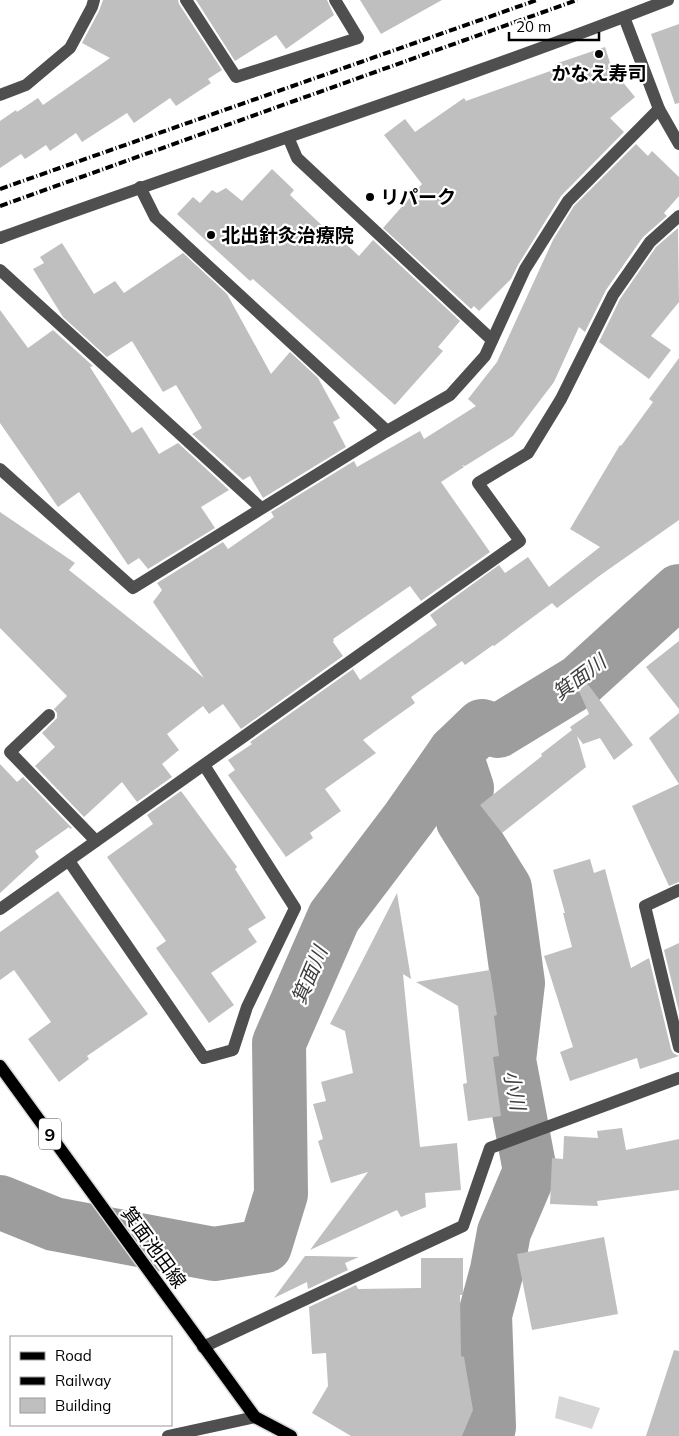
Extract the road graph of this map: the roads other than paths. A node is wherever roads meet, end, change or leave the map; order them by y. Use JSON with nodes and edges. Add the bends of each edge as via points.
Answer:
{"nodes":[{"id":1,"x":94,"y":0,"type":"edge"},
{"id":2,"x":186,"y":0,"type":"edge"},
{"id":3,"x":336,"y":0,"type":"edge"},
{"id":4,"x":668,"y":0,"type":"edge"},
{"id":5,"x":624,"y":17,"type":"junction"},
{"id":6,"x":0,"y":95,"type":"edge"},
{"id":7,"x":659,"y":110,"type":"junction"},
{"id":8,"x":288,"y":137,"type":"junction"},
{"id":9,"x":679,"y":144,"type":"edge"},
{"id":10,"x":140,"y":187,"type":"junction"},
{"id":11,"x":679,"y":216,"type":"edge"},
{"id":12,"x":0,"y":238,"type":"edge"},
{"id":13,"x":0,"y":270,"type":"edge"},
{"id":14,"x":492,"y":340,"type":"junction"},
{"id":15,"x":387,"y":431,"type":"junction"},
{"id":16,"x":0,"y":469,"type":"edge"},
{"id":17,"x":261,"y":508,"type":"junction"},
{"id":18,"x":49,"y":715,"type":"dead end"},
{"id":19,"x":204,"y":765,"type":"junction"},
{"id":20,"x":96,"y":841,"type":"junction"},
{"id":21,"x":69,"y":861,"type":"junction"},
{"id":22,"x":679,"y":890,"type":"edge"},
{"id":23,"x":0,"y":909,"type":"edge"},
{"id":24,"x":679,"y":1047,"type":"edge"},
{"id":25,"x":0,"y":1066,"type":"edge"},
{"id":26,"x":679,"y":1078,"type":"edge"},
{"id":27,"x":203,"y":1347,"type":"junction"},
{"id":28,"x":255,"y":1417,"type":"junction"},
{"id":29,"x":168,"y":1436,"type":"edge"},
{"id":30,"x":291,"y":1436,"type":"edge"}],
"edges":[{"from":1,"to":6,"type":"street","via":[[70,48],[26,85]]},
{"from":2,"to":3,"type":"street","via":[[236,77],[358,38]]},
{"from":4,"to":5,"type":"street"},
{"from":5,"to":7,"type":"street"},
{"from":5,"to":8,"type":"street"},
{"from":7,"to":9,"type":"street"},
{"from":7,"to":14,"type":"street","via":[[568,202],[525,269]]},
{"from":8,"to":10,"type":"street"},
{"from":8,"to":14,"type":"street","via":[[297,158]]},
{"from":10,"to":12,"type":"street"},
{"from":10,"to":15,"type":"street","via":[[155,217]]},
{"from":11,"to":19,"type":"street","via":[[650,242],[613,295],[561,399],[528,453],[478,483],[520,541]]},
{"from":13,"to":17,"type":"street"},
{"from":14,"to":15,"type":"street","via":[[485,356],[450,396]]},
{"from":15,"to":17,"type":"street"},
{"from":16,"to":17,"type":"street","via":[[133,588]]},
{"from":18,"to":20,"type":"street","via":[[10,752]]},
{"from":19,"to":20,"type":"street"},
{"from":19,"to":21,"type":"street","via":[[295,908],[246,1007],[233,1050],[204,1058]]},
{"from":20,"to":21,"type":"street"},
{"from":21,"to":23,"type":"street"},
{"from":22,"to":24,"type":"street","via":[[645,906]]},
{"from":25,"to":27,"type":"main road","name":"箕面池田線","number":"9"},
{"from":26,"to":27,"type":"street","via":[[490,1148],[463,1226]]},
{"from":27,"to":28,"type":"main road","name":"箕面池田線","number":"9"},
{"from":28,"to":29,"type":"street"},
{"from":28,"to":30,"type":"main road","name":"箕面池田線","number":"9"}]}
